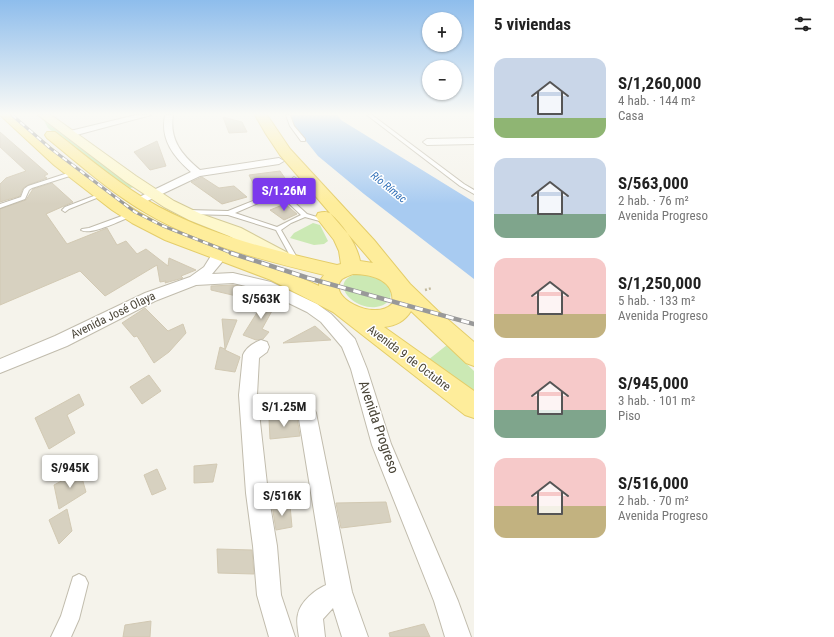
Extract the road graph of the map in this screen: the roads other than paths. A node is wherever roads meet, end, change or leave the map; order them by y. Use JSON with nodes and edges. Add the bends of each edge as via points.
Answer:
{"nodes":[{"id":1,"x":40,"y":145,"type":"edge"},
{"id":2,"x":66,"y":145,"type":"edge"},
{"id":3,"x":84,"y":145,"type":"edge"},
{"id":4,"x":173,"y":145,"type":"edge"},
{"id":5,"x":268,"y":145,"type":"edge"},
{"id":6,"x":280,"y":145,"type":"edge"},
{"id":7,"x":408,"y":145,"type":"edge"},
{"id":8,"x":279,"y":161,"type":"junction"},
{"id":9,"x":74,"y":173,"type":"junction"},
{"id":10,"x":198,"y":173,"type":"junction"},
{"id":11,"x":294,"y":179,"type":"junction"},
{"id":12,"x":280,"y":192,"type":"junction"},
{"id":13,"x":474,"y":192,"type":"edge"},
{"id":14,"x":153,"y":194,"type":"junction"},
{"id":15,"x":101,"y":195,"type":"junction"},
{"id":16,"x":0,"y":206,"type":"edge"},
{"id":17,"x":134,"y":208,"type":"junction"},
{"id":18,"x":65,"y":210,"type":"dead end"},
{"id":19,"x":184,"y":212,"type":"junction"},
{"id":20,"x":229,"y":213,"type":"junction"},
{"id":21,"x":305,"y":215,"type":"junction"},
{"id":22,"x":328,"y":222,"type":"junction"},
{"id":23,"x":278,"y":229,"type":"junction"},
{"id":24,"x":84,"y":230,"type":"dead end"},
{"id":25,"x":218,"y":254,"type":"junction"},
{"id":26,"x":290,"y":260,"type":"junction"},
{"id":27,"x":345,"y":269,"type":"junction"},
{"id":28,"x":233,"y":278,"type":"junction"},
{"id":29,"x":195,"y":280,"type":"junction"},
{"id":30,"x":399,"y":285,"type":"junction"},
{"id":31,"x":341,"y":308,"type":"junction"},
{"id":32,"x":261,"y":347,"type":"dead end"},
{"id":33,"x":474,"y":356,"type":"edge"},
{"id":34,"x":0,"y":366,"type":"edge"},
{"id":35,"x":474,"y":406,"type":"edge"},
{"id":36,"x":307,"y":412,"type":"dead end"},
{"id":37,"x":79,"y":583,"type":"dead end"},
{"id":38,"x":340,"y":592,"type":"junction"},
{"id":39,"x":61,"y":637,"type":"edge"},
{"id":40,"x":282,"y":637,"type":"edge"},
{"id":41,"x":312,"y":637,"type":"edge"},
{"id":42,"x":355,"y":637,"type":"edge"},
{"id":43,"x":458,"y":637,"type":"edge"}],
"edges":[{"from":1,"to":9,"type":"main road"},
{"from":2,"to":17,"type":"main road"},
{"from":3,"to":14,"type":"main road"},
{"from":4,"to":10,"type":"street","via":[[186,163]]},
{"from":5,"to":8,"type":"main road"},
{"from":6,"to":30,"type":"main road","via":[[380,258]]},
{"from":7,"to":13,"type":"lane"},
{"from":8,"to":10,"type":"street"},
{"from":8,"to":11,"type":"main road"},
{"from":9,"to":15,"type":"main road"},
{"from":9,"to":16,"type":"lane","via":[[30,187],[22,198]]},
{"from":10,"to":14,"type":"street"},
{"from":11,"to":12,"type":"lane"},
{"from":11,"to":22,"type":"main road"},
{"from":12,"to":20,"type":"lane"},
{"from":12,"to":21,"type":"lane"},
{"from":14,"to":17,"type":"street"},
{"from":14,"to":19,"type":"main road"},
{"from":15,"to":17,"type":"main road"},
{"from":15,"to":18,"type":"lane"},
{"from":17,"to":24,"type":"lane","via":[[90,230]]},
{"from":17,"to":25,"type":"main road","via":[[174,238]]},
{"from":17,"to":26,"type":"main road","via":[[168,218],[219,239]]},
{"from":19,"to":20,"type":"lane"},
{"from":19,"to":26,"type":"main road","via":[[235,232]]},
{"from":20,"to":23,"type":"lane"},
{"from":21,"to":22,"type":"lane"},
{"from":21,"to":23,"type":"lane"},
{"from":22,"to":27,"type":"main road","via":[[342,238],[350,253]]},
{"from":23,"to":26,"type":"lane"},
{"from":25,"to":28,"type":"street","via":[[223,268]]},
{"from":25,"to":29,"type":"street","name":"Avenida José Olaya","via":[[210,270]]},
{"from":25,"to":31,"type":"main road","via":[[281,276],[306,287]]},
{"from":26,"to":27,"type":"main road"},
{"from":27,"to":30,"type":"main road","via":[[361,267],[376,270],[390,276]]},
{"from":27,"to":31,"type":"main road","via":[[333,277],[329,290]]},
{"from":28,"to":29,"type":"street","name":"Avenida Progreso"},
{"from":28,"to":43,"type":"street","name":"Avenida Progreso","via":[[262,284],[312,308],[326,318],[349,344],[382,445]]},
{"from":29,"to":34,"type":"street","name":"Avenida José Olaya","via":[[144,299],[60,341]]},
{"from":30,"to":31,"type":"main road","via":[[404,296],[403,305],[399,312],[391,317],[380,320],[368,319]]},
{"from":30,"to":33,"type":"main road"},
{"from":31,"to":35,"type":"main road","name":"Avenida 9 de Octubre"},
{"from":32,"to":40,"type":"street","via":[[251,355],[248,395],[269,595]]},
{"from":36,"to":38,"type":"street"},
{"from":37,"to":39,"type":"street","via":[[70,619]]},
{"from":38,"to":41,"type":"street","via":[[325,598],[310,615]]},
{"from":38,"to":42,"type":"street"}]}
